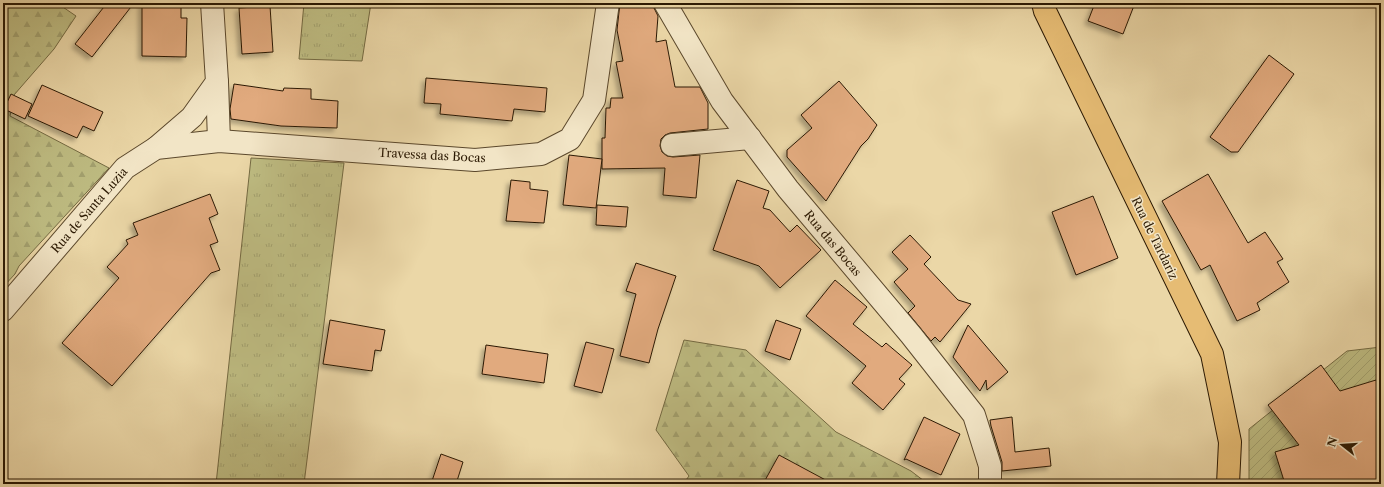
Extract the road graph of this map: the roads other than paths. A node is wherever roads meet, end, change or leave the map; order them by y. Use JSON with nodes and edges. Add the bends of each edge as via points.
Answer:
{"nodes":[{"id":1,"x":212,"y":3,"type":"edge"},
{"id":2,"x":608,"y":3,"type":"edge"},
{"id":3,"x":666,"y":3,"type":"edge"},
{"id":4,"x":1043,"y":3,"type":"edge"},
{"id":5,"x":217,"y":82,"type":"junction"},
{"id":6,"x":750,"y":138,"type":"junction"},
{"id":7,"x":219,"y":141,"type":"junction"},
{"id":8,"x":672,"y":145,"type":"dead end"},
{"id":9,"x":156,"y":148,"type":"junction"},
{"id":10,"x":3,"y":310,"type":"edge"},
{"id":11,"x":990,"y":484,"type":"edge"},
{"id":12,"x":1228,"y":484,"type":"edge"}],
"edges":[{"from":1,"to":5,"type":"street"},
{"from":2,"to":7,"type":"street","name":"Travessa das Bocas","via":[[594,100],[570,139],[541,154],[475,160]]},
{"from":3,"to":6,"type":"street","name":"Rua das Bocas","via":[[722,101]]},
{"from":4,"to":12,"type":"main road","name":"Rua de Tardariz","via":[[1212,354],[1230,442]]},
{"from":5,"to":7,"type":"street"},
{"from":5,"to":9,"type":"street","via":[[192,118]]},
{"from":6,"to":8,"type":"street"},
{"from":6,"to":11,"type":"street","name":"Rua das Bocas","via":[[788,189],[911,335],[974,415],[990,466]]},
{"from":7,"to":9,"type":"street","name":"Rua de Santa Luzia"},
{"from":9,"to":10,"type":"street","name":"Rua de Santa Luzia","via":[[125,168]]}]}
